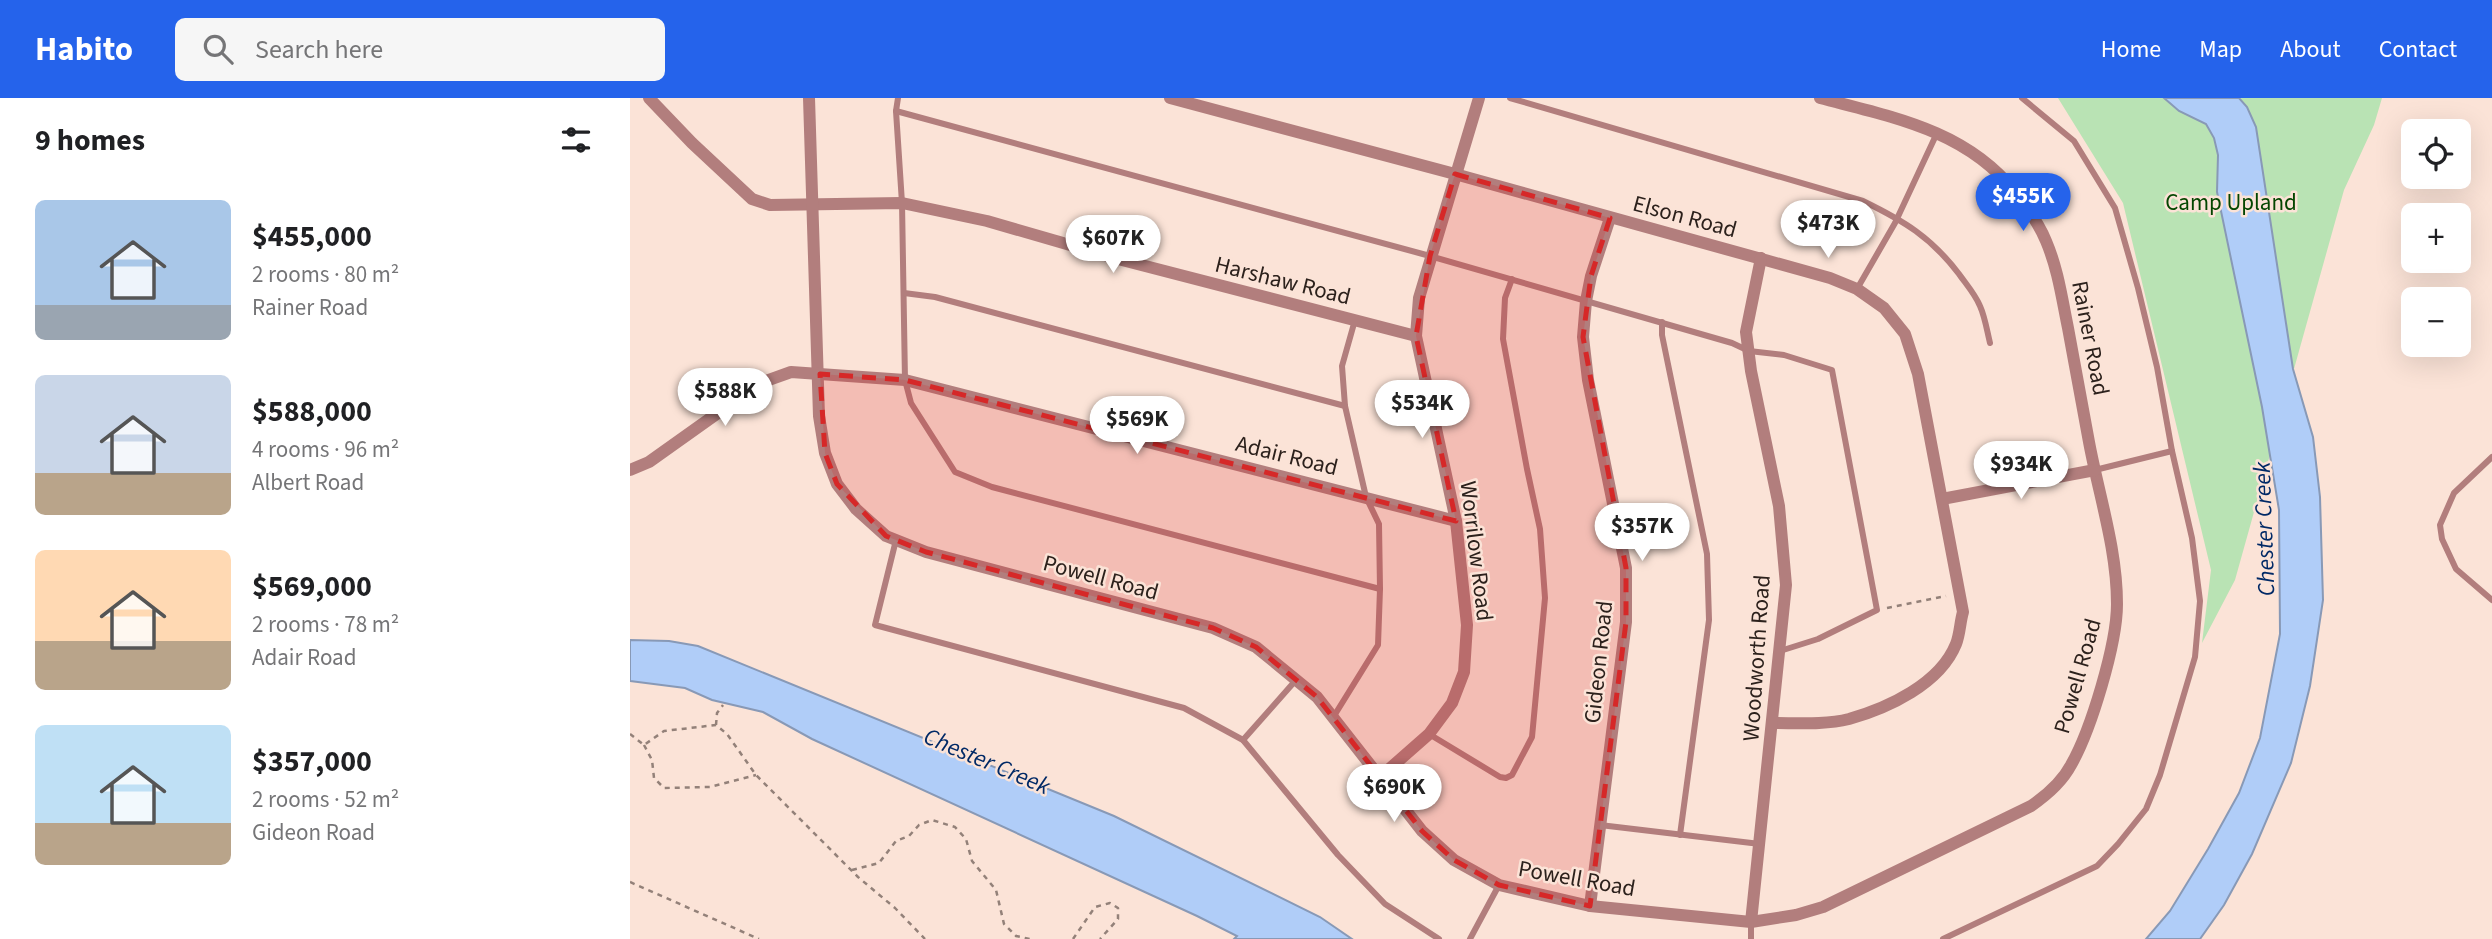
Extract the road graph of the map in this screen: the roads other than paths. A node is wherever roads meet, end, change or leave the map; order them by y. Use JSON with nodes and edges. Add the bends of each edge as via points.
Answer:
{"nodes":[{"id":1,"x":649,"y":98,"type":"edge"},
{"id":2,"x":809,"y":98,"type":"edge"},
{"id":3,"x":898,"y":98,"type":"edge"},
{"id":4,"x":1170,"y":98,"type":"edge"},
{"id":5,"x":1479,"y":98,"type":"edge"},
{"id":6,"x":1510,"y":98,"type":"edge"},
{"id":7,"x":1820,"y":98,"type":"edge"},
{"id":8,"x":2022,"y":98,"type":"edge"},
{"id":9,"x":896,"y":111,"type":"junction"},
{"id":10,"x":1938,"y":132,"type":"junction"},
{"id":11,"x":1455,"y":174,"type":"junction"},
{"id":12,"x":902,"y":203,"type":"junction"},
{"id":13,"x":812,"y":204,"type":"junction"},
{"id":14,"x":1610,"y":218,"type":"junction"},
{"id":15,"x":1898,"y":218,"type":"junction"},
{"id":16,"x":1430,"y":256,"type":"junction"},
{"id":17,"x":1761,"y":258,"type":"junction"},
{"id":18,"x":1511,"y":279,"type":"junction"},
{"id":19,"x":1857,"y":289,"type":"junction"},
{"id":20,"x":904,"y":293,"type":"junction"},
{"id":21,"x":1586,"y":301,"type":"junction"},
{"id":22,"x":1355,"y":320,"type":"junction"},
{"id":23,"x":1662,"y":323,"type":"junction"},
{"id":24,"x":1416,"y":336,"type":"junction"},
{"id":25,"x":1990,"y":343,"type":"dead end"},
{"id":26,"x":1748,"y":351,"type":"junction"},
{"id":27,"x":820,"y":374,"type":"junction"},
{"id":28,"x":905,"y":380,"type":"junction"},
{"id":29,"x":1345,"y":407,"type":"junction"},
{"id":30,"x":2172,"y":451,"type":"junction"},
{"id":31,"x":2492,"y":457,"type":"edge"},
{"id":32,"x":630,"y":470,"type":"edge"},
{"id":33,"x":2095,"y":470,"type":"junction"},
{"id":34,"x":1366,"y":497,"type":"junction"},
{"id":35,"x":1942,"y":499,"type":"junction"},
{"id":36,"x":1456,"y":521,"type":"junction"},
{"id":37,"x":895,"y":540,"type":"junction"},
{"id":38,"x":1380,"y":589,"type":"junction"},
{"id":39,"x":2492,"y":600,"type":"edge"},
{"id":40,"x":1780,"y":651,"type":"junction"},
{"id":41,"x":1296,"y":680,"type":"junction"},
{"id":42,"x":1334,"y":716,"type":"junction"},
{"id":43,"x":1773,"y":723,"type":"junction"},
{"id":44,"x":1429,"y":734,"type":"junction"},
{"id":45,"x":1244,"y":740,"type":"junction"},
{"id":46,"x":1379,"y":778,"type":"junction"},
{"id":47,"x":1600,"y":825,"type":"junction"},
{"id":48,"x":1680,"y":835,"type":"junction"},
{"id":49,"x":1760,"y":844,"type":"junction"},
{"id":50,"x":1499,"y":885,"type":"junction"},
{"id":51,"x":1590,"y":906,"type":"junction"},
{"id":52,"x":1751,"y":922,"type":"junction"},
{"id":53,"x":1438,"y":939,"type":"edge"},
{"id":54,"x":1470,"y":939,"type":"edge"},
{"id":55,"x":1751,"y":939,"type":"edge"},
{"id":56,"x":1943,"y":939,"type":"edge"}],
"edges":[{"from":1,"to":13,"type":"street","name":"Harshaw Road","via":[[752,199],[770,205]]},
{"from":2,"to":13,"type":"street","name":"Powell Road"},
{"from":3,"to":9,"type":"lane"},
{"from":4,"to":11,"type":"street","name":"Elson Road"},
{"from":5,"to":11,"type":"street","name":"Worrilow Road"},
{"from":6,"to":15,"type":"lane","via":[[1863,201]]},
{"from":7,"to":10,"type":"street","name":"Rainer Road"},
{"from":8,"to":30,"type":"lane","via":[[2074,141],[2115,208],[2157,367]]},
{"from":9,"to":12,"type":"lane"},
{"from":9,"to":16,"type":"lane"},
{"from":10,"to":15,"type":"lane"},
{"from":10,"to":33,"type":"street","name":"Rainer Road","via":[[1998,173],[2046,241],[2058,278]]},
{"from":11,"to":14,"type":"street","name":"Elson Road"},
{"from":11,"to":16,"type":"street","name":"Worrilow Road"},
{"from":12,"to":13,"type":"street","name":"Harshaw Road"},
{"from":12,"to":20,"type":"lane"},
{"from":12,"to":22,"type":"street","name":"Harshaw Road","via":[[987,221]]},
{"from":13,"to":27,"type":"street","name":"Powell Road"},
{"from":14,"to":17,"type":"street","name":"Elson Road"},
{"from":14,"to":21,"type":"street","name":"Gideon Road"},
{"from":15,"to":19,"type":"lane"},
{"from":15,"to":25,"type":"lane","via":[[1946,257],[1968,286],[1981,307]]},
{"from":16,"to":18,"type":"lane"},
{"from":16,"to":24,"type":"street","name":"Worrilow Road","via":[[1419,298]]},
{"from":17,"to":19,"type":"street","name":"Elson Road"},
{"from":17,"to":26,"type":"street","name":"Woodworth Road","via":[[1746,332]]},
{"from":18,"to":21,"type":"lane"},
{"from":18,"to":44,"type":"lane","via":[[1503,339],[1545,570],[1532,737],[1517,768],[1506,778]]},
{"from":19,"to":35,"type":"street","name":"Elson Road","via":[[1884,308],[1905,334],[1918,374]]},
{"from":20,"to":28,"type":"lane"},
{"from":20,"to":29,"type":"lane","via":[[935,297]]},
{"from":21,"to":23,"type":"lane"},
{"from":21,"to":47,"type":"street","name":"Gideon Road","via":[[1583,337],[1588,380],[1626,568],[1626,622]]},
{"from":22,"to":24,"type":"street","name":"Harshaw Road"},
{"from":22,"to":29,"type":"lane","via":[[1342,366]]},
{"from":23,"to":26,"type":"lane"},
{"from":23,"to":48,"type":"lane","via":[[1707,554],[1709,620]]},
{"from":24,"to":36,"type":"street","name":"Worrilow Road"},
{"from":26,"to":40,"type":"street","name":"Woodworth Road","via":[[1779,506],[1786,585]]},
{"from":26,"to":40,"type":"lane","via":[[1784,355],[1832,370],[1877,610],[1818,639]]},
{"from":27,"to":28,"type":"street","name":"Adair Road"},
{"from":27,"to":32,"type":"street","name":"Adair Road","via":[[791,372],[760,383],[649,462]]},
{"from":27,"to":37,"type":"street","name":"Powell Road","via":[[825,453],[837,484],[856,509]]},
{"from":28,"to":34,"type":"street","name":"Adair Road"},
{"from":28,"to":38,"type":"lane","via":[[911,403],[955,472],[992,487]]},
{"from":29,"to":34,"type":"lane"},
{"from":30,"to":33,"type":"lane"},
{"from":30,"to":56,"type":"lane","via":[[2192,538],[2200,601],[2195,657],[2146,809],[2096,866]]},
{"from":31,"to":39,"type":"lane","via":[[2455,493],[2440,525],[2456,569]]},
{"from":33,"to":35,"type":"street"},
{"from":33,"to":52,"type":"street","name":"Powell Road","via":[[2114,558],[2117,605],[2110,653],[2071,766],[2049,793],[2031,806],[1823,907]]},
{"from":34,"to":36,"type":"street","name":"Adair Road"},
{"from":34,"to":38,"type":"lane","via":[[1378,524]]},
{"from":35,"to":43,"type":"street","name":"Elson Road","via":[[1962,612],[1956,644],[1937,673],[1912,694],[1849,719]]},
{"from":36,"to":44,"type":"street","name":"Worrilow Road","via":[[1467,625],[1464,672],[1452,703]]},
{"from":37,"to":41,"type":"street","name":"Powell Road","via":[[1213,628],[1256,647]]},
{"from":37,"to":45,"type":"lane","via":[[875,625],[1184,708]]},
{"from":38,"to":42,"type":"lane","via":[[1378,645]]},
{"from":40,"to":43,"type":"street","name":"Woodworth Road"},
{"from":41,"to":42,"type":"street","name":"Powell Road"},
{"from":41,"to":45,"type":"lane"},
{"from":42,"to":46,"type":"street","name":"Powell Road"},
{"from":43,"to":49,"type":"street","name":"Woodworth Road"},
{"from":44,"to":46,"type":"street","name":"Worrilow Road"},
{"from":45,"to":53,"type":"lane","via":[[1338,855],[1385,904]]},
{"from":46,"to":50,"type":"street","name":"Powell Road","via":[[1422,831],[1454,860]]},
{"from":47,"to":48,"type":"lane"},
{"from":47,"to":51,"type":"street","name":"Gideon Road"},
{"from":48,"to":49,"type":"lane"},
{"from":49,"to":52,"type":"street","name":"Woodworth Road"},
{"from":50,"to":51,"type":"street","name":"Powell Road"},
{"from":50,"to":54,"type":"lane"},
{"from":51,"to":52,"type":"street","name":"Powell Road"},
{"from":52,"to":55,"type":"lane","name":"Woodworth Road"}]}
